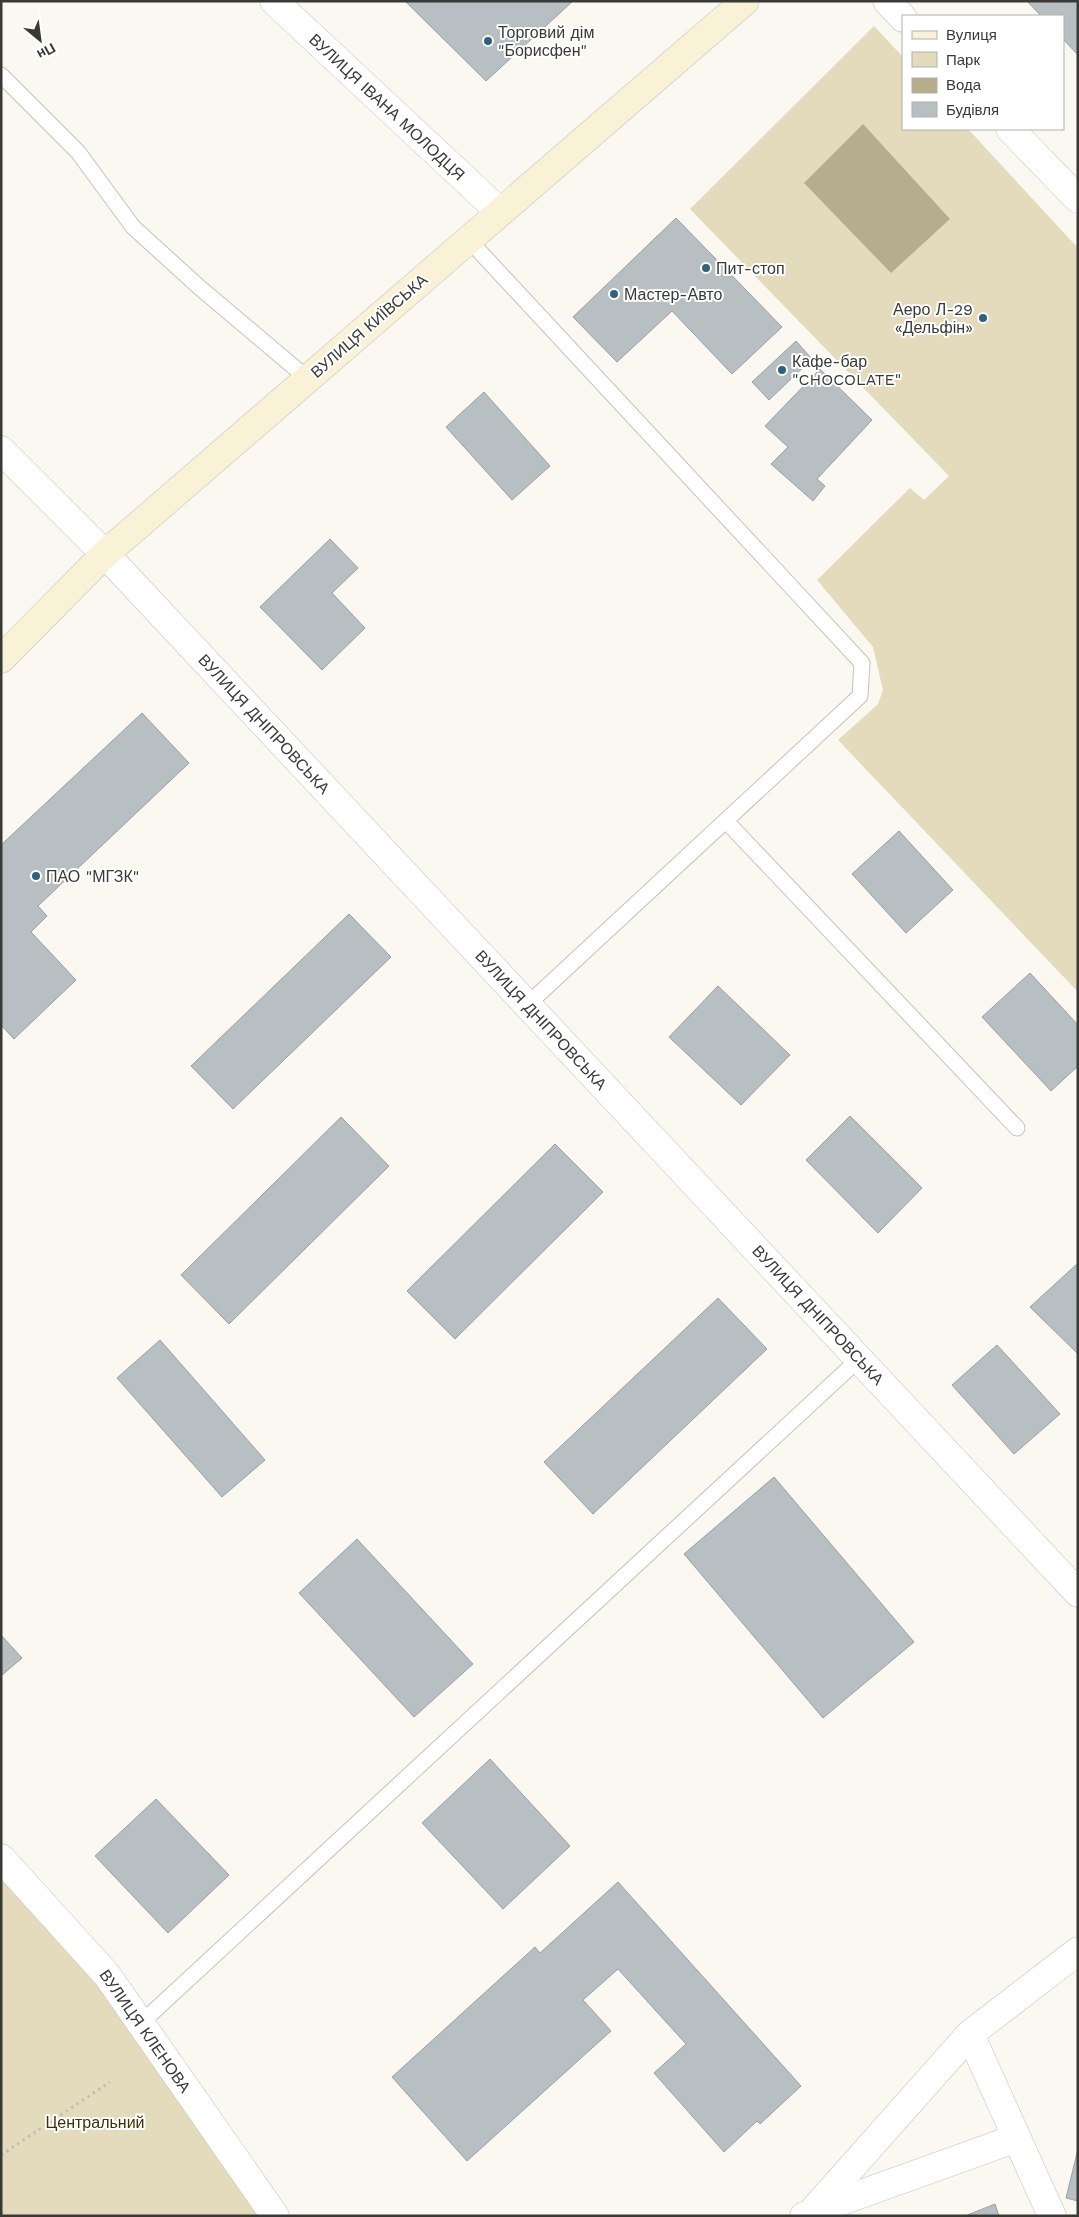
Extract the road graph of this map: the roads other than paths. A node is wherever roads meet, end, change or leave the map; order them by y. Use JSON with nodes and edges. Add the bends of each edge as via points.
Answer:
{"nodes":[{"id":1,"x":274,"y":1,"type":"edge"},
{"id":2,"x":745,"y":1,"type":"edge"},
{"id":3,"x":887,"y":1,"type":"edge"},
{"id":4,"x":902,"y":17,"type":"edge"},
{"id":5,"x":1,"y":75,"type":"edge"},
{"id":6,"x":1011,"y":130,"type":"edge"},
{"id":7,"x":1078,"y":199,"type":"edge"},
{"id":8,"x":500,"y":212,"type":"junction"},
{"id":9,"x":468,"y":239,"type":"junction"},
{"id":10,"x":308,"y":379,"type":"junction"},
{"id":11,"x":1,"y":450,"type":"edge"},
{"id":12,"x":105,"y":554,"type":"junction"},
{"id":13,"x":1,"y":659,"type":"edge"},
{"id":14,"x":726,"y":821,"type":"junction"},
{"id":15,"x":527,"y":1004,"type":"junction"},
{"id":16,"x":1017,"y":1128,"type":"dead end"},
{"id":17,"x":859,"y":1359,"type":"junction"},
{"id":18,"x":1078,"y":1593,"type":"edge"},
{"id":19,"x":1,"y":1858,"type":"edge"},
{"id":20,"x":1078,"y":1951,"type":"edge"},
{"id":21,"x":140,"y":2024,"type":"junction"},
{"id":22,"x":970,"y":2034,"type":"junction"},
{"id":23,"x":1017,"y":2138,"type":"junction"},
{"id":24,"x":807,"y":2214,"type":"edge"},
{"id":25,"x":275,"y":2216,"type":"edge"},
{"id":26,"x":1052,"y":2216,"type":"edge"}],
"edges":[{"from":1,"to":8,"type":"street","name":"ВУЛИЦЯ ІВАНА МОЛОДЦЯ"},
{"from":2,"to":8,"type":"main road","name":"ВУЛИЦЯ КИЇВСЬКА"},
{"from":3,"to":4,"type":"street"},
{"from":5,"to":10,"type":"lane","via":[[78,152],[133,227]]},
{"from":6,"to":7,"type":"street"},
{"from":8,"to":9,"type":"main road","name":"ВУЛИЦЯ КИЇВСЬКА"},
{"from":9,"to":10,"type":"main road","name":"ВУЛИЦЯ КИЇВСЬКА"},
{"from":9,"to":14,"type":"lane","via":[[862,663],[860,696]]},
{"from":10,"to":12,"type":"main road","name":"ВУЛИЦЯ КИЇВСЬКА"},
{"from":11,"to":12,"type":"street","name":"ВУЛИЦЯ ДНІПРОВСЬКА"},
{"from":12,"to":13,"type":"main road","name":"ВУЛИЦЯ КИЇВСЬКА"},
{"from":12,"to":15,"type":"street","name":"ВУЛИЦЯ ДНІПРОВСЬКА"},
{"from":14,"to":15,"type":"lane"},
{"from":14,"to":16,"type":"lane"},
{"from":15,"to":17,"type":"street","name":"ВУЛИЦЯ ДНІПРОВСЬКА"},
{"from":17,"to":18,"type":"street","name":"ВУЛИЦЯ ДНІПРОВСЬКА"},
{"from":17,"to":21,"type":"lane"},
{"from":19,"to":21,"type":"street","name":"ВУЛИЦЯ КЛЕНОВА","via":[[107,1976]]},
{"from":20,"to":22,"type":"street"},
{"from":21,"to":25,"type":"street","name":"ВУЛИЦЯ КЛЕНОВА"},
{"from":22,"to":23,"type":"street"},
{"from":22,"to":24,"type":"street"},
{"from":23,"to":24,"type":"street"},
{"from":23,"to":26,"type":"street"}]}
